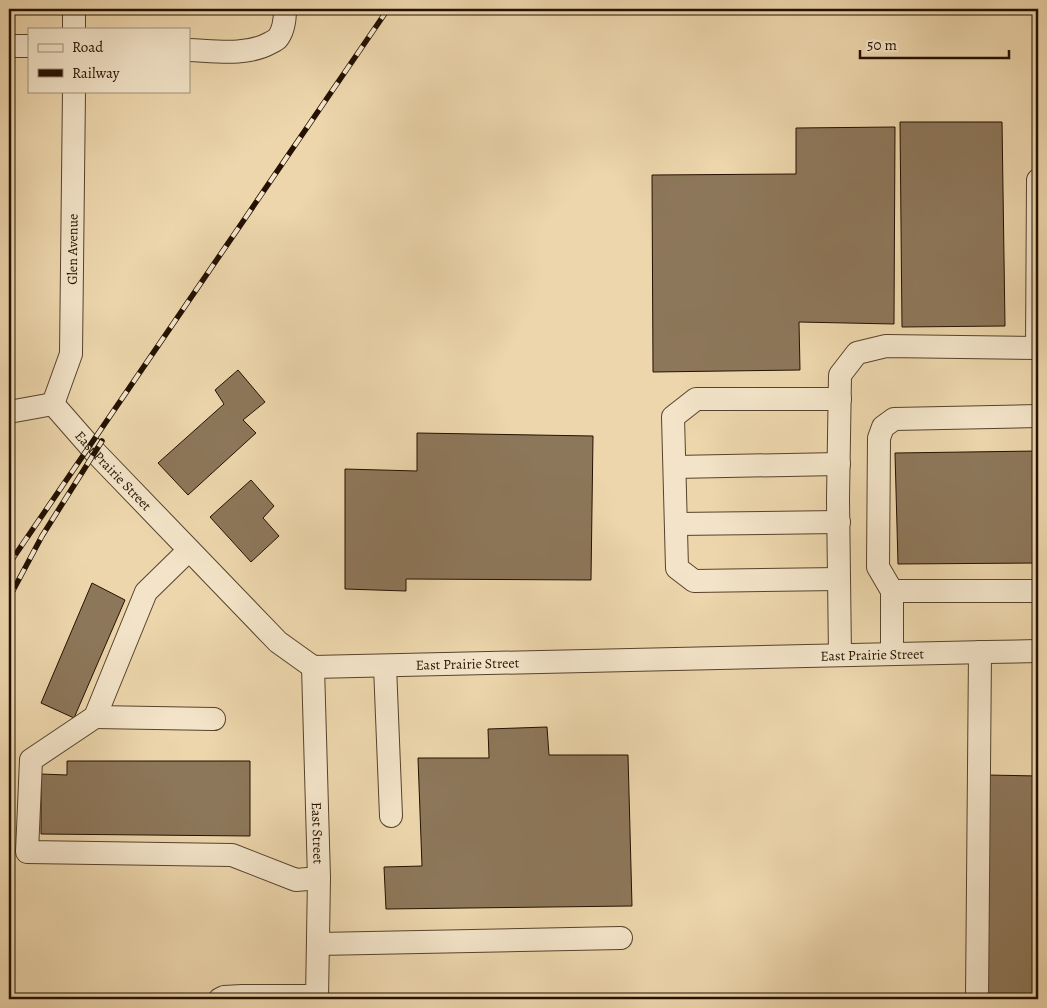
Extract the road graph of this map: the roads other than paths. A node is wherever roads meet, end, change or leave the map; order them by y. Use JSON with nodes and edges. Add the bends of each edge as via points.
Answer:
{"nodes":[{"id":1,"x":74,"y":9,"type":"edge"},
{"id":2,"x":286,"y":9,"type":"edge"},
{"id":3,"x":74,"y":28,"type":"edge"},
{"id":4,"x":9,"y":46,"type":"edge"},
{"id":5,"x":28,"y":46,"type":"edge"},
{"id":6,"x":190,"y":50,"type":"edge"},
{"id":7,"x":74,"y":92,"type":"edge"},
{"id":8,"x":1038,"y":180,"type":"edge"},
{"id":9,"x":1037,"y":348,"type":"edge"},
{"id":10,"x":840,"y":400,"type":"junction"},
{"id":11,"x":53,"y":404,"type":"junction"},
{"id":12,"x":9,"y":412,"type":"edge"},
{"id":13,"x":1038,"y":416,"type":"edge"},
{"id":14,"x":839,"y":464,"type":"junction"},
{"id":15,"x":675,"y":467,"type":"junction"},
{"id":16,"x":839,"y":522,"type":"junction"},
{"id":17,"x":676,"y":524,"type":"junction"},
{"id":18,"x":189,"y":550,"type":"junction"},
{"id":19,"x":839,"y":579,"type":"junction"},
{"id":20,"x":892,"y":591,"type":"junction"},
{"id":21,"x":1038,"y":591,"type":"edge"},
{"id":22,"x":1038,"y":651,"type":"edge"},
{"id":23,"x":980,"y":652,"type":"junction"},
{"id":24,"x":892,"y":654,"type":"junction"},
{"id":25,"x":840,"y":655,"type":"junction"},
{"id":26,"x":385,"y":666,"type":"junction"},
{"id":27,"x":313,"y":667,"type":"junction"},
{"id":28,"x":95,"y":717,"type":"junction"},
{"id":29,"x":214,"y":719,"type":"dead end"},
{"id":30,"x":391,"y":816,"type":"dead end"},
{"id":31,"x":318,"y":878,"type":"junction"},
{"id":32,"x":621,"y":938,"type":"dead end"},
{"id":33,"x":318,"y":944,"type":"junction"},
{"id":34,"x":317,"y":998,"type":"edge"},
{"id":35,"x":220,"y":999,"type":"edge"},
{"id":36,"x":977,"y":999,"type":"edge"}],
"edges":[{"from":1,"to":3,"type":"street"},
{"from":2,"to":6,"type":"street","via":[[277,39],[264,47],[229,52]]},
{"from":4,"to":5,"type":"street"},
{"from":7,"to":11,"type":"street","name":"Glen Avenue","via":[[71,354]]},
{"from":8,"to":9,"type":"street"},
{"from":9,"to":10,"type":"street","via":[[886,346],[857,353],[840,375]]},
{"from":10,"to":14,"type":"street"},
{"from":10,"to":15,"type":"street","via":[[696,400],[673,417]]},
{"from":11,"to":12,"type":"street"},
{"from":11,"to":18,"type":"street","name":"East Prairie Street"},
{"from":13,"to":20,"type":"street","via":[[894,419],[883,427],[879,438],[878,566]]},
{"from":14,"to":15,"type":"street"},
{"from":14,"to":16,"type":"street"},
{"from":15,"to":17,"type":"street"},
{"from":16,"to":17,"type":"street"},
{"from":16,"to":19,"type":"street"},
{"from":17,"to":19,"type":"street","via":[[677,568],[694,581]]},
{"from":18,"to":27,"type":"street","name":"East Prairie Street","via":[[278,642]]},
{"from":18,"to":28,"type":"street","via":[[146,592]]},
{"from":19,"to":25,"type":"street"},
{"from":20,"to":21,"type":"street"},
{"from":20,"to":24,"type":"street"},
{"from":22,"to":23,"type":"street","name":"East Prairie Street"},
{"from":23,"to":24,"type":"street","name":"East Prairie Street"},
{"from":23,"to":36,"type":"street"},
{"from":24,"to":25,"type":"street","name":"East Prairie Street"},
{"from":25,"to":26,"type":"street","name":"East Prairie Street"},
{"from":26,"to":27,"type":"street","name":"East Prairie Street"},
{"from":26,"to":30,"type":"street"},
{"from":27,"to":31,"type":"street","name":"East Street"},
{"from":28,"to":29,"type":"street"},
{"from":28,"to":31,"type":"street","via":[[31,760],[27,852],[232,855],[296,880]]},
{"from":31,"to":33,"type":"street","name":"East Street"},
{"from":32,"to":33,"type":"street"},
{"from":33,"to":34,"type":"street","name":"East Street"},
{"from":34,"to":35,"type":"street"}]}
